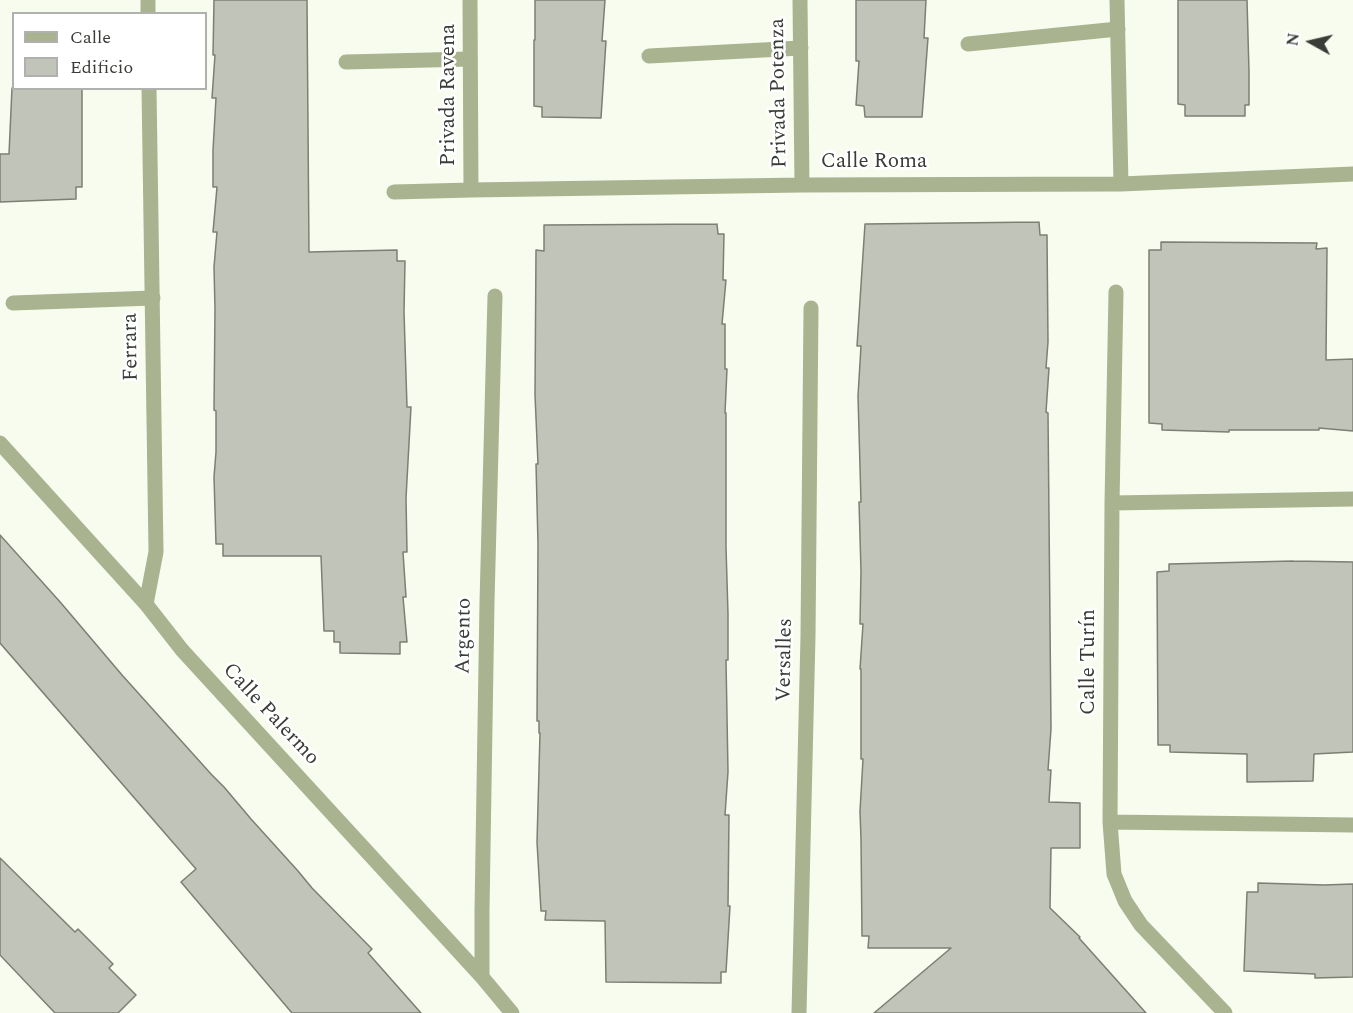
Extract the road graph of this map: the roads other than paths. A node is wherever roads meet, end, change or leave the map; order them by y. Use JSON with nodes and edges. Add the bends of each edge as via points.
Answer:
{"nodes":[{"id":1,"x":471,"y":0,"type":"edge"},
{"id":2,"x":800,"y":0,"type":"edge"},
{"id":3,"x":1117,"y":0,"type":"edge"},
{"id":4,"x":1118,"y":29,"type":"junction"},
{"id":5,"x":968,"y":44,"type":"dead end"},
{"id":6,"x":801,"y":48,"type":"junction"},
{"id":7,"x":649,"y":56,"type":"dead end"},
{"id":8,"x":470,"y":59,"type":"junction"},
{"id":9,"x":346,"y":62,"type":"dead end"},
{"id":10,"x":150,"y":90,"type":"edge"},
{"id":11,"x":1353,"y":174,"type":"edge"},
{"id":12,"x":802,"y":184,"type":"junction"},
{"id":13,"x":1121,"y":184,"type":"junction"},
{"id":14,"x":471,"y":190,"type":"junction"},
{"id":15,"x":394,"y":192,"type":"dead end"},
{"id":16,"x":1116,"y":292,"type":"dead end"},
{"id":17,"x":495,"y":296,"type":"dead end"},
{"id":18,"x":153,"y":298,"type":"junction"},
{"id":19,"x":13,"y":303,"type":"dead end"},
{"id":20,"x":811,"y":308,"type":"dead end"},
{"id":21,"x":0,"y":443,"type":"edge"},
{"id":22,"x":1353,"y":499,"type":"edge"},
{"id":23,"x":1112,"y":503,"type":"junction"},
{"id":24,"x":146,"y":604,"type":"junction"},
{"id":25,"x":1110,"y":822,"type":"junction"},
{"id":26,"x":1353,"y":825,"type":"edge"},
{"id":27,"x":482,"y":977,"type":"junction"},
{"id":28,"x":512,"y":1013,"type":"edge"},
{"id":29,"x":799,"y":1013,"type":"edge"},
{"id":30,"x":1225,"y":1013,"type":"edge"}],
"edges":[{"from":1,"to":8,"type":"street","name":"Privada Ravena"},
{"from":2,"to":6,"type":"street","name":"Privada Potenza"},
{"from":3,"to":4,"type":"street"},
{"from":4,"to":5,"type":"street"},
{"from":4,"to":13,"type":"street"},
{"from":6,"to":7,"type":"street"},
{"from":6,"to":12,"type":"street","name":"Privada Potenza"},
{"from":8,"to":9,"type":"street"},
{"from":8,"to":14,"type":"street","name":"Privada Ravena"},
{"from":10,"to":18,"type":"street","name":"Ferrara"},
{"from":11,"to":13,"type":"street","name":"Calle Roma"},
{"from":12,"to":13,"type":"street","name":"Calle Roma"},
{"from":12,"to":14,"type":"street","name":"Calle Roma"},
{"from":14,"to":15,"type":"street","name":"Calle Roma"},
{"from":16,"to":23,"type":"street","name":"Calle Turín"},
{"from":17,"to":27,"type":"street","name":"Argento"},
{"from":18,"to":19,"type":"street"},
{"from":18,"to":24,"type":"street","name":"Ferrara","via":[[156,552]]},
{"from":20,"to":29,"type":"street","name":"Versalles"},
{"from":21,"to":24,"type":"street","name":"Calle Palermo"},
{"from":22,"to":23,"type":"street"},
{"from":23,"to":25,"type":"street","name":"Calle Turín"},
{"from":24,"to":27,"type":"street","name":"Calle Palermo","via":[[182,650]]},
{"from":25,"to":26,"type":"street"},
{"from":25,"to":30,"type":"street","name":"Calle Turín","via":[[1114,874],[1125,901],[1141,925]]},
{"from":27,"to":28,"type":"street","name":"Calle Palermo"}]}
